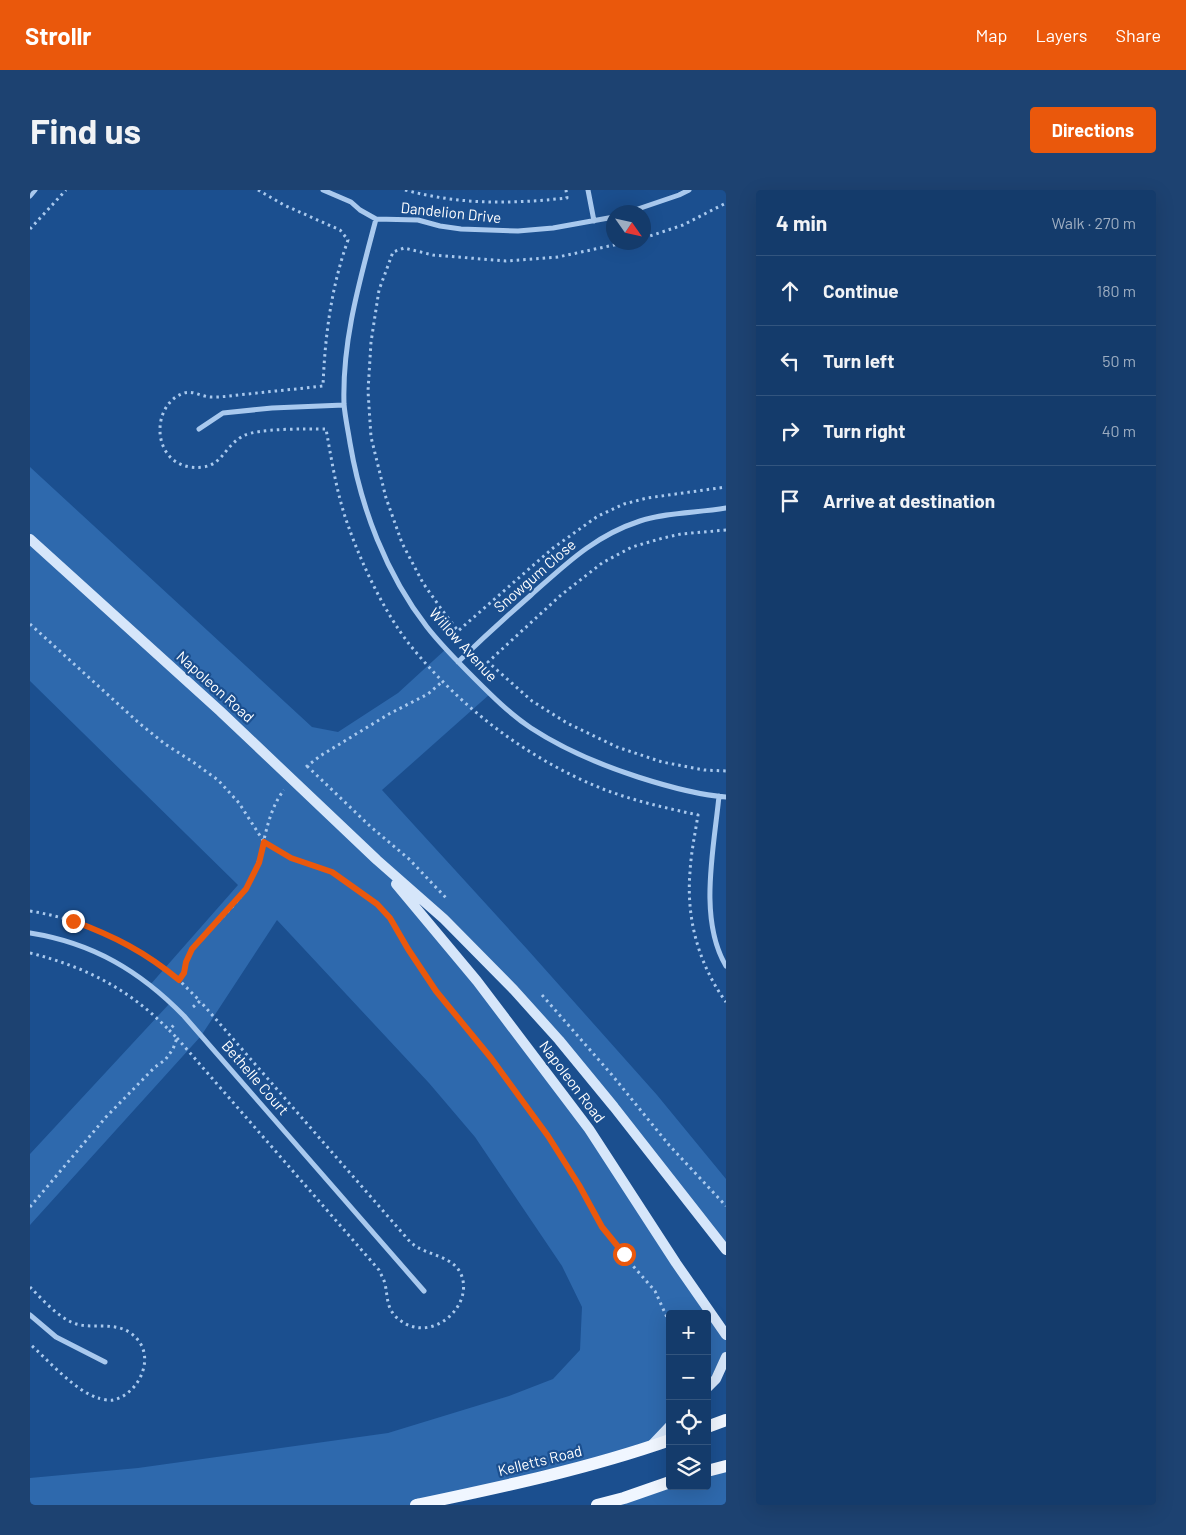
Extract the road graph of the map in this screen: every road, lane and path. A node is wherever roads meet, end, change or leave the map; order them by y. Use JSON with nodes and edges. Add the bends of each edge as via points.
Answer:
{"nodes":[{"id":1,"x":35,"y":190,"type":"edge"},
{"id":2,"x":66,"y":190,"type":"edge"},
{"id":3,"x":258,"y":190,"type":"edge"},
{"id":4,"x":323,"y":190,"type":"edge"},
{"id":5,"x":405,"y":190,"type":"edge"},
{"id":6,"x":566,"y":190,"type":"edge"},
{"id":7,"x":588,"y":190,"type":"edge"},
{"id":8,"x":689,"y":190,"type":"edge"},
{"id":9,"x":30,"y":196,"type":"edge"},
{"id":10,"x":726,"y":203,"type":"edge"},
{"id":11,"x":650,"y":205,"type":"edge"},
{"id":12,"x":376,"y":219,"type":"junction"},
{"id":13,"x":606,"y":219,"type":"edge"},
{"id":14,"x":594,"y":221,"type":"junction"},
{"id":15,"x":30,"y":229,"type":"edge"},
{"id":16,"x":651,"y":236,"type":"edge"},
{"id":17,"x":606,"y":247,"type":"edge"},
{"id":18,"x":323,"y":386,"type":"dead end"},
{"id":19,"x":344,"y":406,"type":"junction"},
{"id":20,"x":199,"y":429,"type":"dead end"},
{"id":21,"x":726,"y":508,"type":"edge"},
{"id":22,"x":726,"y":530,"type":"edge"},
{"id":23,"x":30,"y":539,"type":"edge"},
{"id":24,"x":30,"y":624,"type":"edge"},
{"id":25,"x":458,"y":631,"type":"dead end"},
{"id":26,"x":458,"y":662,"type":"junction"},
{"id":27,"x":454,"y":692,"type":"dead end"},
{"id":28,"x":303,"y":770,"type":"dead end"},
{"id":29,"x":726,"y":771,"type":"edge"},
{"id":30,"x":284,"y":790,"type":"dead end"},
{"id":31,"x":719,"y":796,"type":"junction"},
{"id":32,"x":726,"y":797,"type":"edge"},
{"id":33,"x":264,"y":842,"type":"junction"},
{"id":34,"x":377,"y":860,"type":"junction"},
{"id":35,"x":30,"y":911,"type":"edge"},
{"id":36,"x":30,"y":933,"type":"edge"},
{"id":37,"x":30,"y":953,"type":"edge"},
{"id":38,"x":726,"y":966,"type":"edge"},
{"id":39,"x":179,"y":980,"type":"junction"},
{"id":40,"x":192,"y":1008,"type":"dead end"},
{"id":41,"x":176,"y":1024,"type":"dead end"},
{"id":42,"x":169,"y":1030,"type":"junction"},
{"id":43,"x":30,"y":1207,"type":"edge"},
{"id":44,"x":726,"y":1249,"type":"edge"},
{"id":45,"x":424,"y":1290,"type":"dead end"},
{"id":46,"x":30,"y":1315,"type":"edge"},
{"id":47,"x":666,"y":1315,"type":"edge"},
{"id":48,"x":726,"y":1335,"type":"edge"},
{"id":49,"x":726,"y":1357,"type":"edge"},
{"id":50,"x":105,"y":1362,"type":"dead end"},
{"id":51,"x":711,"y":1384,"type":"edge"},
{"id":52,"x":726,"y":1420,"type":"edge"},
{"id":53,"x":711,"y":1426,"type":"edge"},
{"id":54,"x":666,"y":1430,"type":"edge"},
{"id":55,"x":666,"y":1441,"type":"edge"},
{"id":56,"x":649,"y":1447,"type":"junction"},
{"id":57,"x":726,"y":1466,"type":"edge"},
{"id":58,"x":711,"y":1470,"type":"edge"},
{"id":59,"x":666,"y":1483,"type":"edge"},
{"id":60,"x":416,"y":1505,"type":"edge"},
{"id":61,"x":597,"y":1505,"type":"edge"}],
"edges":[{"from":1,"to":9,"type":"street"},
{"from":2,"to":15,"type":"path"},
{"from":3,"to":18,"type":"path","via":[[340,230],[348,240],[328,316]]},
{"from":4,"to":12,"type":"street","via":[[352,202]]},
{"from":5,"to":6,"type":"path","via":[[457,201],[527,202],[568,198]]},
{"from":7,"to":14,"type":"street"},
{"from":8,"to":11,"type":"street"},
{"from":10,"to":16,"type":"path","via":[[683,225]]},
{"from":12,"to":14,"type":"street","name":"Dandelion Drive","via":[[418,220],[461,229],[518,231]]},
{"from":12,"to":19,"type":"street","name":"Willow Avenue","via":[[353,309]]},
{"from":13,"to":14,"type":"street","name":"Dandelion Drive"},
{"from":17,"to":25,"type":"path","via":[[558,257],[506,261],[433,255],[404,248],[393,252],[379,290],[370,342],[368,391],[371,437],[386,498],[402,543],[423,583]]},
{"from":19,"to":20,"type":"street","via":[[272,408],[223,414]]},
{"from":19,"to":26,"type":"street","name":"Willow Avenue","via":[[354,465],[375,535],[402,590],[426,625]]},
{"from":21,"to":26,"type":"street","name":"Snowgum Close","via":[[655,517],[616,530],[564,564]]},
{"from":22,"to":29,"type":"path","via":[[663,538],[632,547],[602,563],[561,595],[488,662],[532,701],[567,723],[617,747],[662,762]]},
{"from":23,"to":34,"type":"main road","name":"Napoleon Road","via":[[233,723]]},
{"from":24,"to":33,"type":"path","via":[[165,744],[218,780],[239,803]]},
{"from":26,"to":31,"type":"street","name":"Willow Avenue","via":[[514,715],[575,752],[651,782]]},
{"from":27,"to":28,"type":"path","via":[[443,681],[428,694],[389,714]]},
{"from":30,"to":33,"type":"path","via":[[278,798]]},
{"from":31,"to":32,"type":"street","name":"Willow Avenue"},
{"from":31,"to":38,"type":"street","via":[[709,896],[713,930]]},
{"from":33,"to":39,"type":"path","via":[[259,863],[246,889],[192,949]]},
{"from":33,"to":47,"type":"path","via":[[291,858],[332,872],[377,904],[390,918],[436,991],[548,1136],[602,1227],[655,1291]]},
{"from":34,"to":44,"type":"main road","name":"Napoleon Road","via":[[444,919],[559,1040]]},
{"from":34,"to":48,"type":"main road","name":"Napoleon Road","via":[[477,981],[589,1129]]},
{"from":35,"to":39,"type":"path","via":[[102,932],[145,954]]},
{"from":36,"to":45,"type":"street","name":"Bethelle Court","via":[[71,943],[108,958],[161,994],[190,1022]]},
{"from":37,"to":42,"type":"path","via":[[70,964],[106,981],[138,1001]]},
{"from":39,"to":40,"type":"path","via":[[200,1001]]},
{"from":41,"to":42,"type":"path"},
{"from":42,"to":43,"type":"path","via":[[177,1038],[165,1060],[106,1117]]},
{"from":46,"to":50,"type":"street","via":[[56,1336]]},
{"from":49,"to":51,"type":"main road"},
{"from":52,"to":53,"type":"main road"},
{"from":54,"to":56,"type":"main road"},
{"from":55,"to":56,"type":"main road","name":"Kelletts Road"},
{"from":56,"to":60,"type":"main road","name":"Kelletts Road","via":[[503,1487]]},
{"from":57,"to":58,"type":"main road"},
{"from":59,"to":61,"type":"main road"}]}
